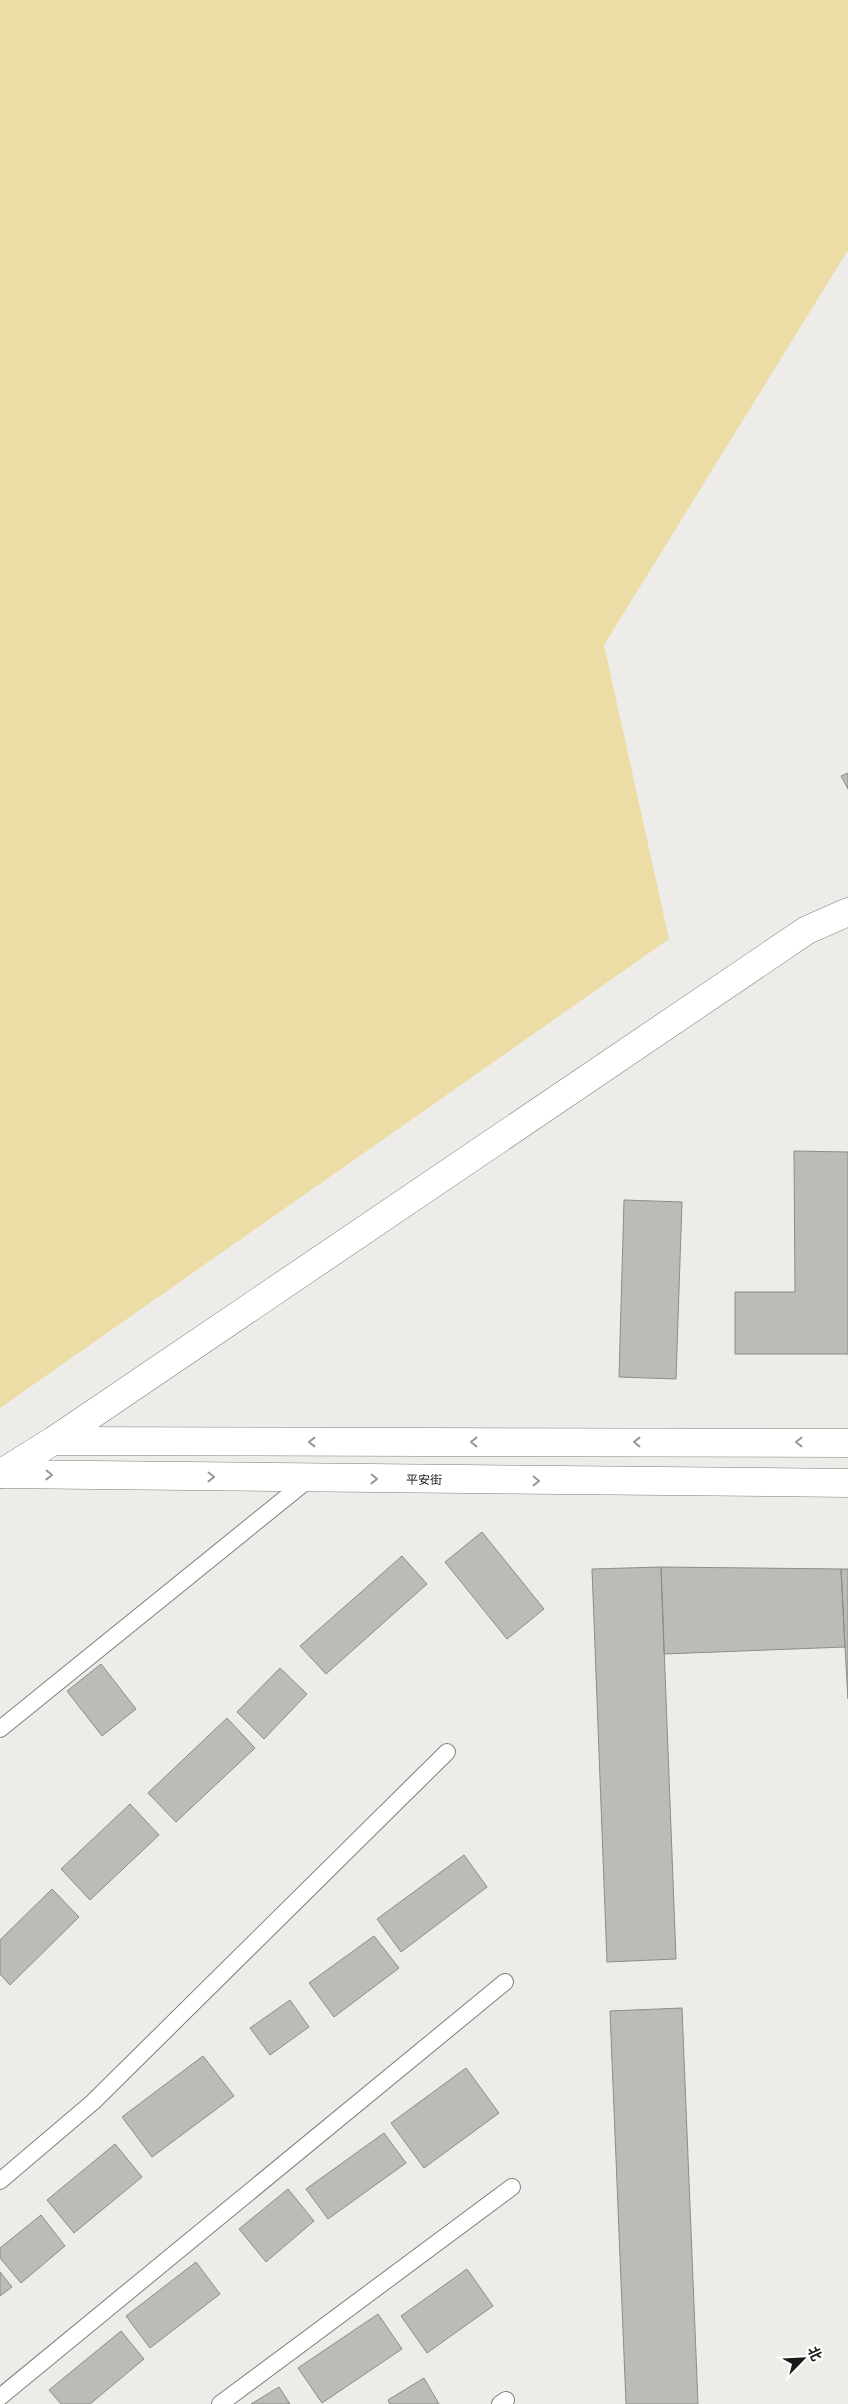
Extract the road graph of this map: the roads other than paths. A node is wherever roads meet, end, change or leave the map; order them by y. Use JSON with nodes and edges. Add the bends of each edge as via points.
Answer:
{"nodes":[{"id":1,"x":848,"y":912,"type":"edge"},
{"id":2,"x":53,"y":1441,"type":"junction"},
{"id":3,"x":848,"y":1442,"type":"edge"},
{"id":4,"x":0,"y":1474,"type":"edge"},
{"id":5,"x":309,"y":1478,"type":"junction"},
{"id":6,"x":848,"y":1483,"type":"edge"},
{"id":7,"x":0,"y":1729,"type":"edge"},
{"id":8,"x":447,"y":1752,"type":"dead end"},
{"id":9,"x":505,"y":1982,"type":"dead end"},
{"id":10,"x":0,"y":2181,"type":"edge"},
{"id":11,"x":512,"y":2187,"type":"dead end"},
{"id":12,"x":0,"y":2397,"type":"edge"},
{"id":13,"x":220,"y":2404,"type":"edge"}],
"edges":[{"from":1,"to":2,"type":"main road","via":[[807,930]]},
{"from":3,"to":2,"type":"main road","one_way":true},
{"from":2,"to":4,"type":"main road"},
{"from":4,"to":5,"type":"main road","name":"平安街","one_way":true},
{"from":5,"to":6,"type":"main road","name":"平安街","one_way":true},
{"from":5,"to":7,"type":"lane"},
{"from":8,"to":10,"type":"lane","via":[[93,2102]]},
{"from":9,"to":12,"type":"lane"},
{"from":11,"to":13,"type":"lane"}]}
